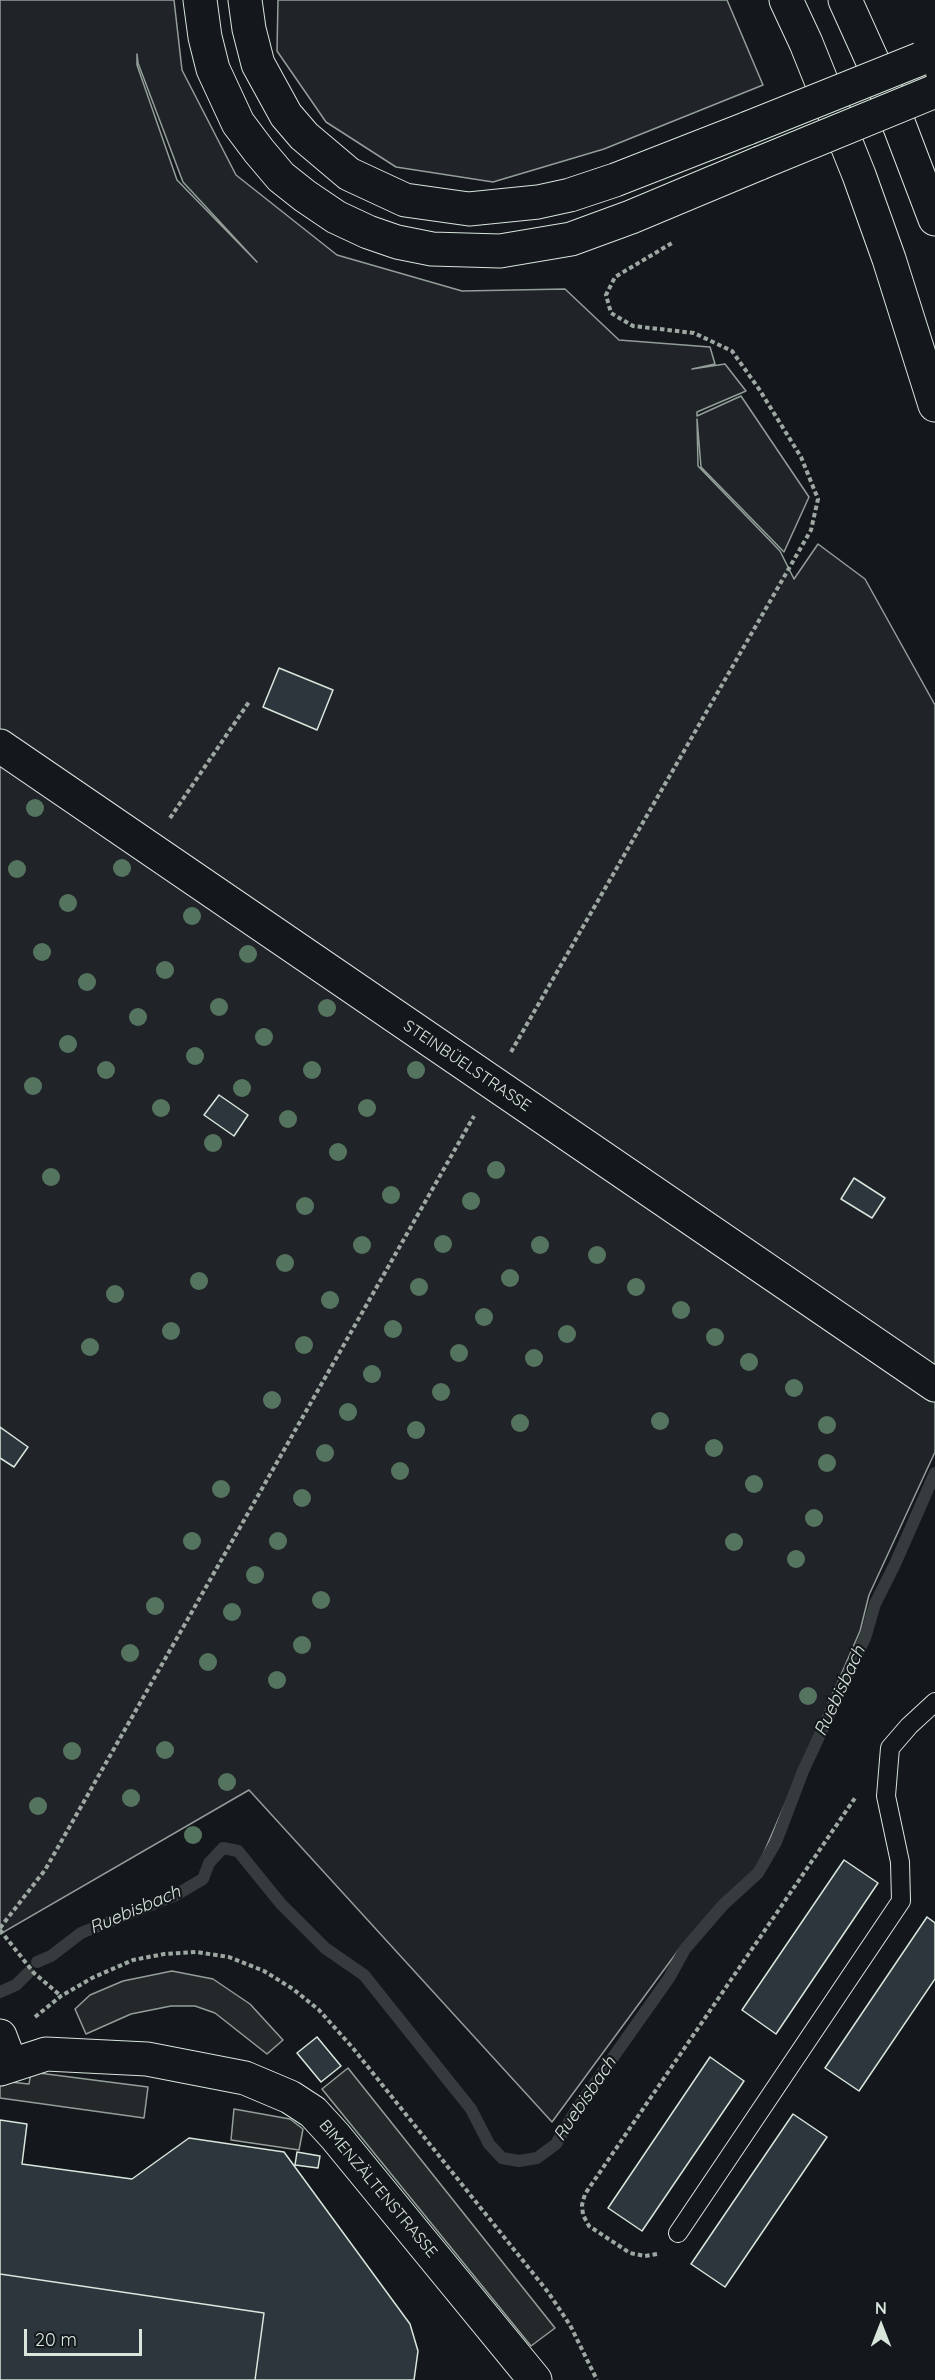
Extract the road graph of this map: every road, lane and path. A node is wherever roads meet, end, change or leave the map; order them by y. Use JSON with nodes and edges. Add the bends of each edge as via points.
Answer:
{"nodes":[{"id":1,"x":200,"y":0,"type":"edge"},
{"id":2,"x":244,"y":0,"type":"edge"},
{"id":3,"x":786,"y":0,"type":"edge"},
{"id":4,"x":845,"y":0,"type":"edge"},
{"id":5,"x":927,"y":55,"type":"edge"},
{"id":6,"x":934,"y":92,"type":"edge"},
{"id":7,"x":935,"y":219,"type":"edge"},
{"id":8,"x":674,"y":242,"type":"dead end"},
{"id":9,"x":935,"y":405,"type":"edge"},
{"id":10,"x":249,"y":702,"type":"dead end"},
{"id":11,"x":0,"y":746,"type":"edge"},
{"id":12,"x":149,"y":848,"type":"junction"},
{"id":13,"x":493,"y":1084,"type":"junction"},
{"id":14,"x":934,"y":1384,"type":"edge"},
{"id":15,"x":935,"y":1702,"type":"edge"},
{"id":16,"x":856,"y":1797,"type":"dead end"},
{"id":17,"x":0,"y":1929,"type":"edge"},
{"id":18,"x":61,"y":1996,"type":"dead end"},
{"id":19,"x":4,"y":2056,"type":"edge"},
{"id":20,"x":678,"y":2233,"type":"joint"},
{"id":21,"x":535,"y":2380,"type":"edge"}],
"edges":[{"from":1,"to":6,"type":"main road","bridge":true,"via":[[213,69],[238,123],[282,177],[336,217],[397,242],[432,249],[500,251],[571,239]]},
{"from":2,"to":5,"type":"main road","bridge":true,"via":[[258,64],[286,115],[303,136],[349,174],[405,200],[469,209],[570,195],[662,163]]},
{"from":3,"to":9,"type":"main road","via":[[859,175]]},
{"from":4,"to":7,"type":"main road","via":[[887,93]]},
{"from":8,"to":13,"type":"path","via":[[615,277],[606,295],[611,313],[633,326],[694,333],[732,351],[801,458],[818,499],[811,530]]},
{"from":10,"to":12,"type":"path"},
{"from":11,"to":12,"type":"main road","name":"STEINBÜELSTRASSE"},
{"from":12,"to":13,"type":"main road","name":"STEINBÜELSTRASSE"},
{"from":13,"to":14,"type":"main road","name":"STEINBÜELSTRASSE"},
{"from":13,"to":17,"type":"path","via":[[45,1870]]},
{"from":15,"to":20,"type":"lane","via":[[890,1748],[886,1796],[900,1862],[901,1901]]},
{"from":16,"to":20,"type":"path","via":[[585,2194],[583,2215],[589,2226],[630,2253],[658,2254]]},
{"from":17,"to":18,"type":"path","via":[[34,1973]]},
{"from":19,"to":21,"type":"main road","name":"BIMENZÄLTENSTRASSE","via":[[147,2059],[245,2078],[290,2097],[313,2112],[335,2136]]}]}
